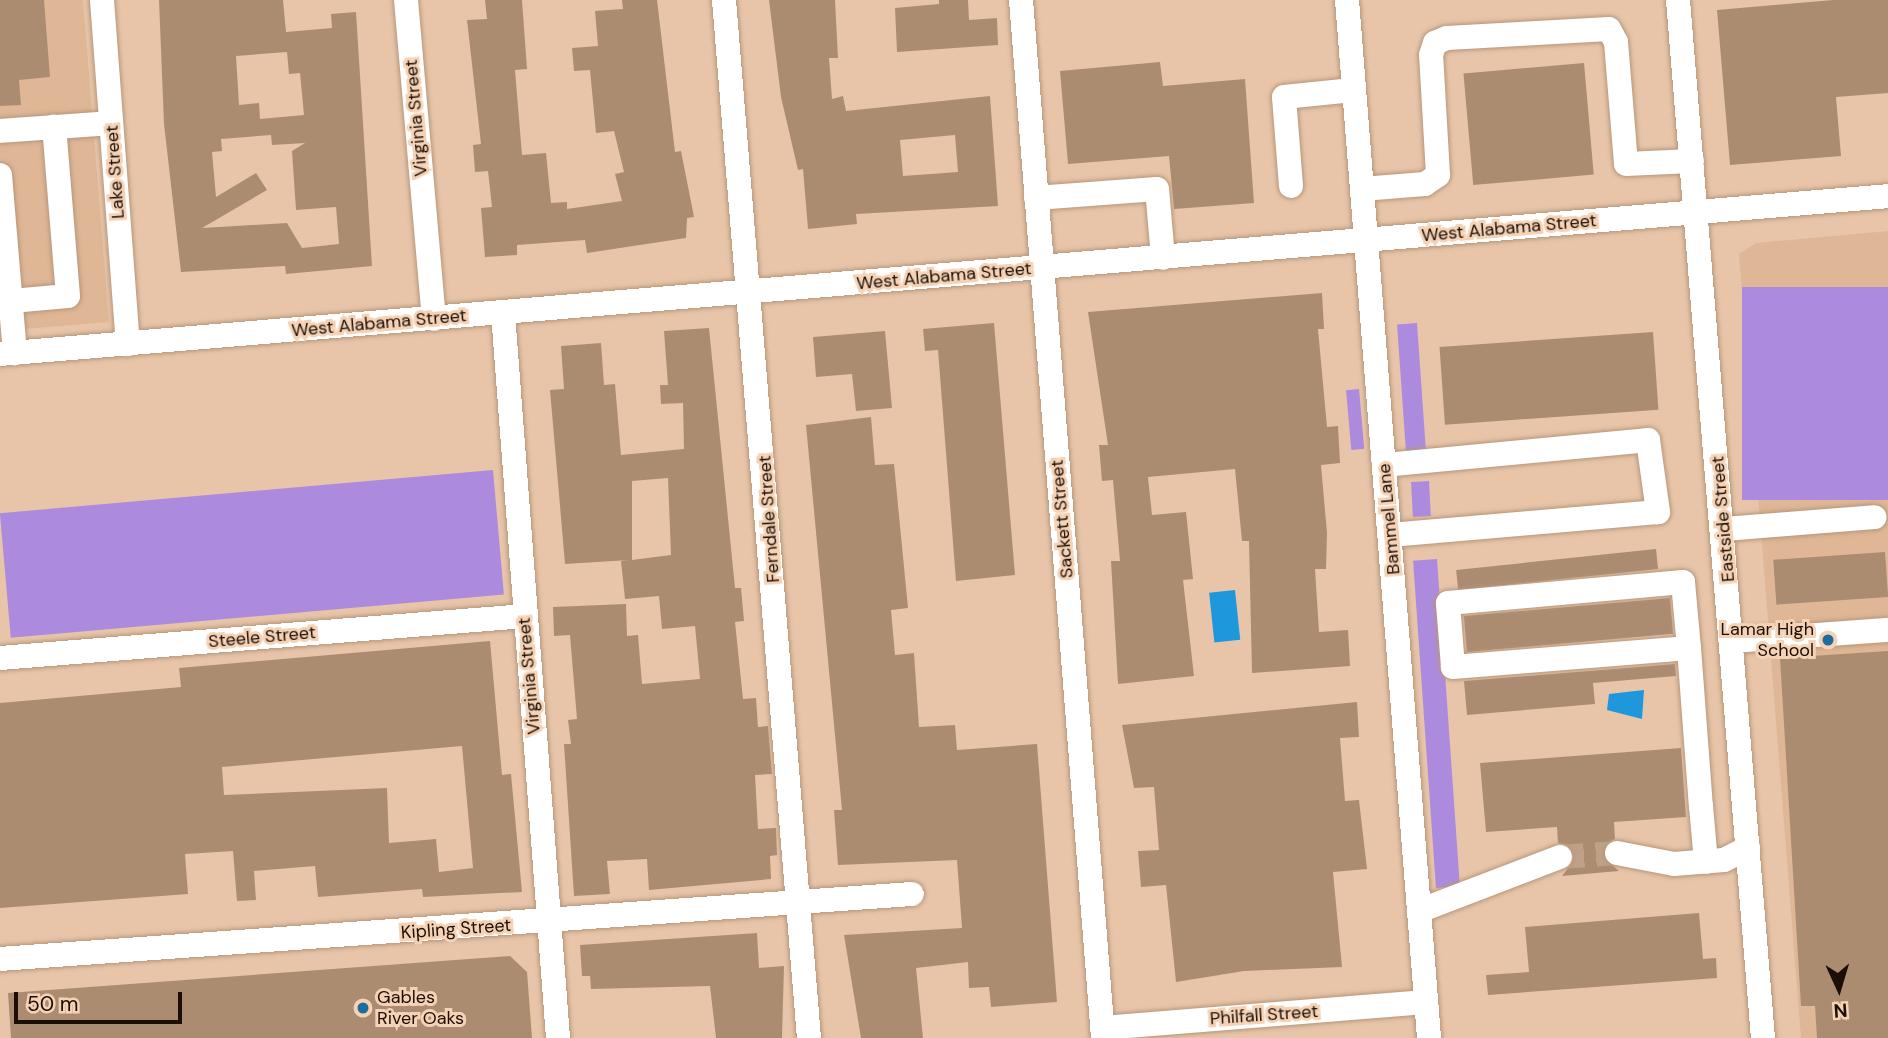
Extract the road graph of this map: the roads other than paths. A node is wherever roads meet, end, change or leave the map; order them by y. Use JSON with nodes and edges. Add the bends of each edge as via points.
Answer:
{"nodes":[{"id":1,"x":102,"y":0,"type":"edge"},
{"id":2,"x":406,"y":0,"type":"edge"},
{"id":3,"x":724,"y":0,"type":"edge"},
{"id":4,"x":1021,"y":0,"type":"edge"},
{"id":5,"x":1348,"y":0,"type":"edge"},
{"id":6,"x":1678,"y":0,"type":"edge"},
{"id":7,"x":1353,"y":90,"type":"junction"},
{"id":8,"x":111,"y":123,"type":"junction"},
{"id":9,"x":54,"y":127,"type":"junction"},
{"id":10,"x":0,"y":131,"type":"edge"},
{"id":11,"x":1692,"y":162,"type":"junction"},
{"id":12,"x":0,"y":175,"type":"edge"},
{"id":13,"x":1291,"y":186,"type":"dead end"},
{"id":14,"x":1362,"y":189,"type":"junction"},
{"id":15,"x":1888,"y":196,"type":"edge"},
{"id":16,"x":1036,"y":198,"type":"junction"},
{"id":17,"x":1696,"y":213,"type":"junction"},
{"id":18,"x":1366,"y":240,"type":"junction"},
{"id":19,"x":1163,"y":258,"type":"junction"},
{"id":20,"x":1042,"y":268,"type":"junction"},
{"id":21,"x":751,"y":292,"type":"junction"},
{"id":22,"x":5,"y":301,"type":"edge"},
{"id":23,"x":503,"y":313,"type":"junction"},
{"id":24,"x":434,"y":319,"type":"junction"},
{"id":25,"x":128,"y":344,"type":"junction"},
{"id":26,"x":8,"y":354,"type":"edge"},
{"id":27,"x":1384,"y":465,"type":"junction"},
{"id":28,"x":1875,"y":517,"type":"dead end"},
{"id":29,"x":1724,"y":528,"type":"junction"},
{"id":30,"x":1390,"y":535,"type":"junction"},
{"id":31,"x":525,"y":616,"type":"junction"},
{"id":32,"x":1888,"y":630,"type":"edge"},
{"id":33,"x":1733,"y":641,"type":"junction"},
{"id":34,"x":1689,"y":648,"type":"junction"},
{"id":35,"x":0,"y":658,"type":"edge"},
{"id":36,"x":1748,"y":848,"type":"junction"},
{"id":37,"x":1617,"y":853,"type":"tunnel mouth"},
{"id":38,"x":1560,"y":857,"type":"tunnel mouth"},
{"id":39,"x":1706,"y":862,"type":"junction"},
{"id":40,"x":912,"y":894,"type":"dead end"},
{"id":41,"x":798,"y":905,"type":"junction"},
{"id":42,"x":1419,"y":911,"type":"junction"},
{"id":43,"x":549,"y":923,"type":"junction"},
{"id":44,"x":0,"y":959,"type":"edge"},
{"id":45,"x":1426,"y":1002,"type":"junction"},
{"id":46,"x":1103,"y":1033,"type":"edge"},
{"id":47,"x":558,"y":1038,"type":"edge"},
{"id":48,"x":809,"y":1038,"type":"edge"},
{"id":49,"x":1429,"y":1038,"type":"edge"},
{"id":50,"x":1763,"y":1038,"type":"edge"}],
"edges":[{"from":1,"to":8,"type":"street","name":"Lake Street"},
{"from":2,"to":24,"type":"street","name":"Virginia Street"},
{"from":3,"to":21,"type":"street","name":"Ferndale Street"},
{"from":4,"to":16,"type":"street","name":"Sackett Street"},
{"from":5,"to":7,"type":"street","name":"Bammel Lane"},
{"from":6,"to":11,"type":"street","name":"Eastside Street"},
{"from":7,"to":13,"type":"street","via":[[1284,97]]},
{"from":7,"to":14,"type":"street","name":"Bammel Lane"},
{"from":8,"to":9,"type":"street"},
{"from":8,"to":25,"type":"street","name":"Lake Street"},
{"from":9,"to":10,"type":"street"},
{"from":9,"to":22,"type":"street","via":[[68,296]]},
{"from":11,"to":14,"type":"street","via":[[1626,164],[1616,42],[1609,29],[1447,38],[1435,43],[1431,55],[1438,176],[1425,184]]},
{"from":11,"to":17,"type":"street","name":"Eastside Street"},
{"from":12,"to":22,"type":"street"},
{"from":14,"to":18,"type":"street","name":"Bammel Lane"},
{"from":15,"to":17,"type":"street","name":"West Alabama Street"},
{"from":16,"to":19,"type":"street","via":[[1157,189]]},
{"from":16,"to":20,"type":"street","name":"Sackett Street"},
{"from":17,"to":18,"type":"street","name":"West Alabama Street"},
{"from":17,"to":29,"type":"street","name":"Eastside Street"},
{"from":18,"to":19,"type":"street","name":"West Alabama Street"},
{"from":18,"to":27,"type":"street","name":"Bammel Lane"},
{"from":19,"to":20,"type":"street","name":"West Alabama Street"},
{"from":20,"to":21,"type":"street","name":"West Alabama Street"},
{"from":20,"to":46,"type":"street","name":"Sackett Street"},
{"from":21,"to":23,"type":"street","name":"West Alabama Street"},
{"from":21,"to":41,"type":"street","name":"Ferndale Street"},
{"from":22,"to":26,"type":"street"},
{"from":23,"to":24,"type":"street","name":"West Alabama Street"},
{"from":23,"to":31,"type":"street","name":"Virginia Street"},
{"from":24,"to":25,"type":"street","name":"West Alabama Street"},
{"from":25,"to":26,"type":"street","name":"West Alabama Street"},
{"from":27,"to":30,"type":"street","name":"Bammel Lane"},
{"from":27,"to":30,"type":"street","via":[[1648,440],[1658,512]]},
{"from":28,"to":29,"type":"street"},
{"from":29,"to":33,"type":"street","name":"Eastside Street"},
{"from":30,"to":42,"type":"street","name":"Bammel Lane"},
{"from":31,"to":35,"type":"street","name":"Steele Street"},
{"from":31,"to":43,"type":"street","name":"Virginia Street"},
{"from":32,"to":33,"type":"street"},
{"from":33,"to":36,"type":"street","name":"Eastside Street"},
{"from":34,"to":34,"type":"street","via":[[1683,582],[1448,603],[1453,667]]},
{"from":34,"to":39,"type":"street"},
{"from":36,"to":39,"type":"street"},
{"from":36,"to":50,"type":"street","name":"Eastside Street"},
{"from":37,"to":39,"type":"street","via":[[1674,864]]},
{"from":38,"to":42,"type":"street"},
{"from":40,"to":41,"type":"street","name":"Kipling Street"},
{"from":41,"to":43,"type":"street","name":"Kipling Street"},
{"from":41,"to":48,"type":"street","name":"Ferndale Street"},
{"from":42,"to":45,"type":"street","name":"Bammel Lane"},
{"from":43,"to":44,"type":"street","name":"Kipling Street"},
{"from":43,"to":47,"type":"street","name":"Virginia Street"},
{"from":45,"to":46,"type":"street","name":"Philfall Street"},
{"from":45,"to":49,"type":"street","name":"Bammel Lane"}]}
